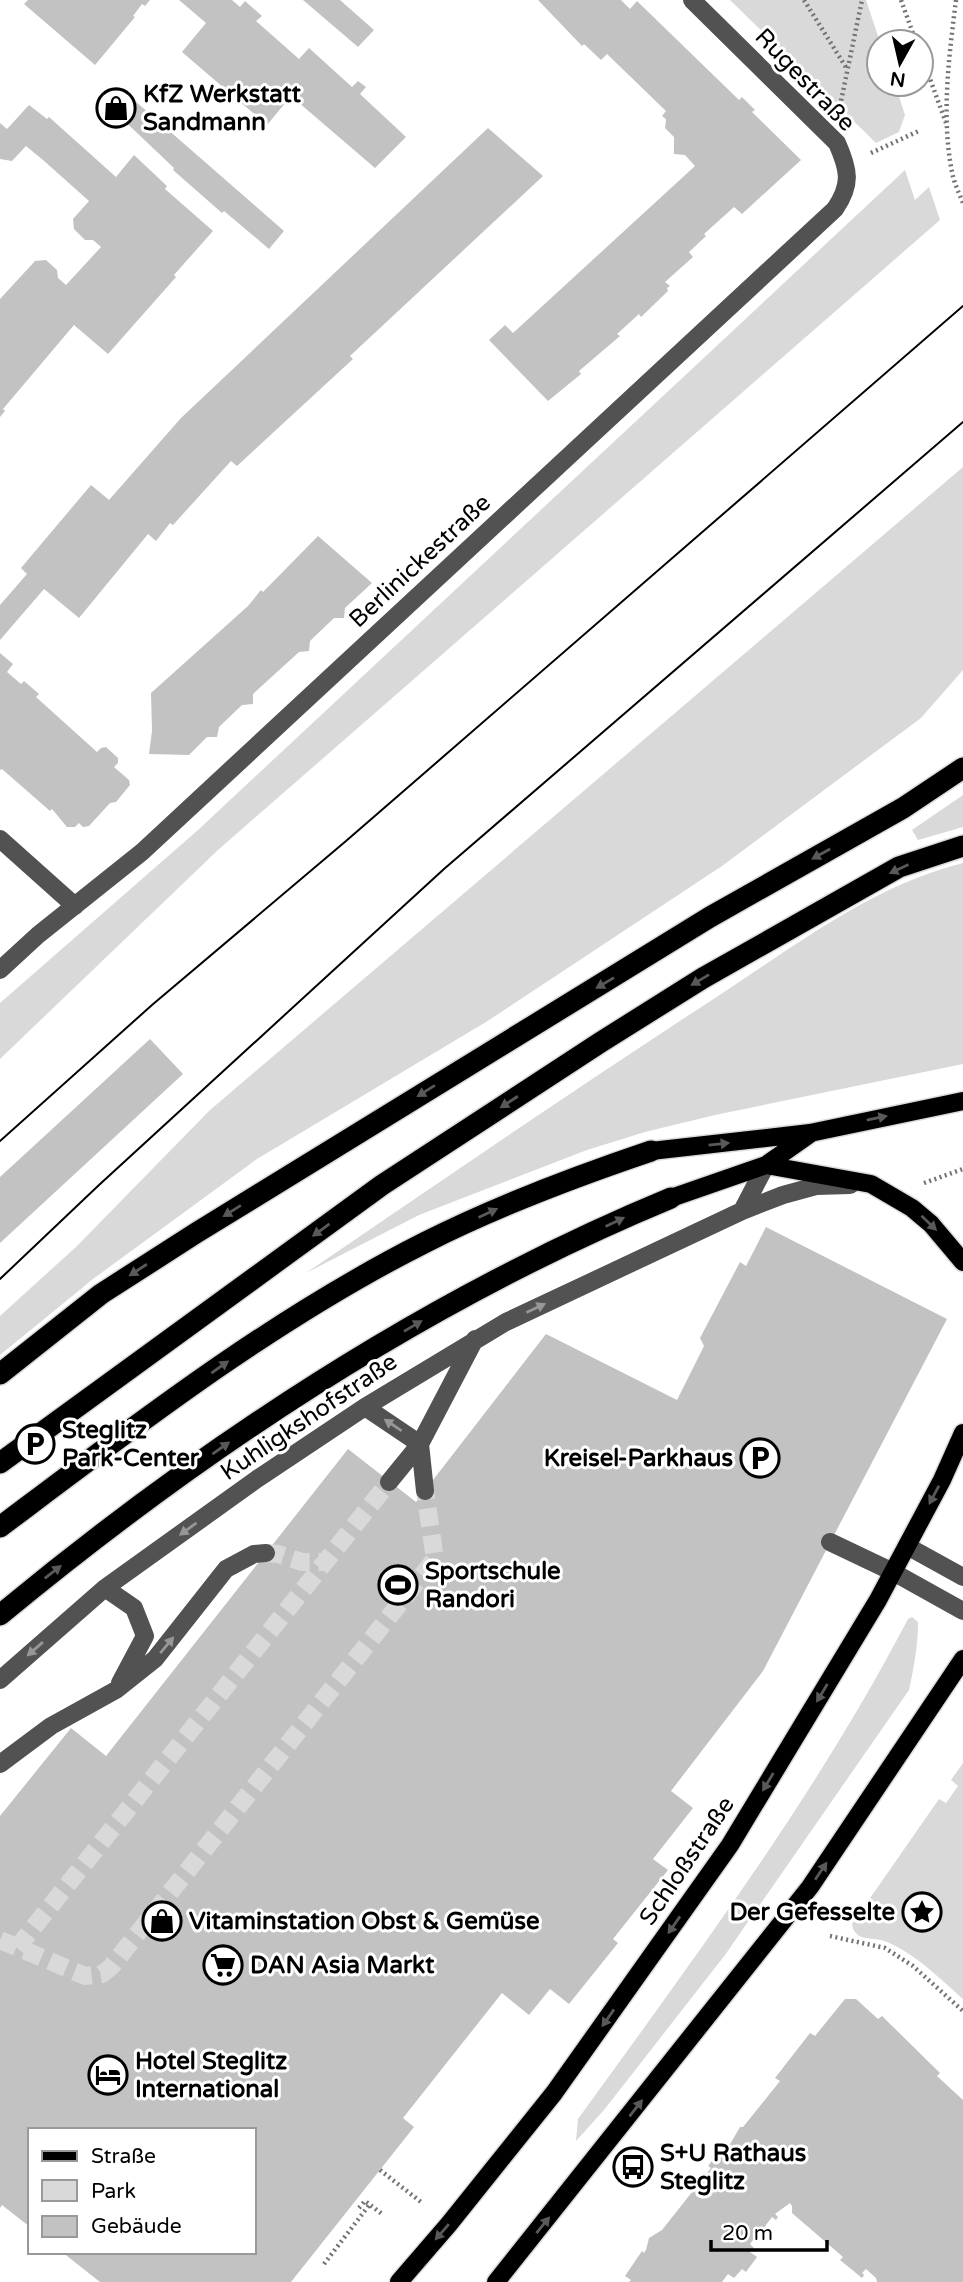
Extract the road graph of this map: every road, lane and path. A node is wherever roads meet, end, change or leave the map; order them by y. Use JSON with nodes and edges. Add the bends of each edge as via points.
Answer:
{"nodes":[{"id":1,"x":692,"y":0,"type":"edge"},
{"id":2,"x":804,"y":0,"type":"edge"},
{"id":3,"x":862,"y":0,"type":"edge"},
{"id":4,"x":901,"y":0,"type":"edge"},
{"id":5,"x":956,"y":0,"type":"edge"},
{"id":6,"x":911,"y":28,"type":"edge"},
{"id":7,"x":848,"y":70,"type":"junction"},
{"id":8,"x":935,"y":93,"type":"edge"},
{"id":9,"x":838,"y":110,"type":"dead end"},
{"id":10,"x":947,"y":127,"type":"junction"},
{"id":11,"x":921,"y":130,"type":"dead end"},
{"id":12,"x":878,"y":150,"type":"dead end"},
{"id":13,"x":846,"y":169,"type":"joint"},
{"id":14,"x":963,"y":203,"type":"edge"},
{"id":15,"x":963,"y":768,"type":"edge"},
{"id":16,"x":0,"y":839,"type":"edge"},
{"id":17,"x":963,"y":846,"type":"edge"},
{"id":18,"x":75,"y":906,"type":"junction"},
{"id":19,"x":0,"y":970,"type":"edge"},
{"id":20,"x":963,"y":1101,"type":"edge"},
{"id":21,"x":810,"y":1133,"type":"junction"},
{"id":22,"x":651,"y":1152,"type":"joint"},
{"id":23,"x":766,"y":1165,"type":"junction"},
{"id":24,"x":963,"y":1169,"type":"edge"},
{"id":25,"x":871,"y":1184,"type":"junction"},
{"id":26,"x":917,"y":1185,"type":"dead end"},
{"id":27,"x":671,"y":1198,"type":"joint"},
{"id":28,"x":742,"y":1211,"type":"junction"},
{"id":29,"x":963,"y":1262,"type":"edge"},
{"id":30,"x":475,"y":1339,"type":"junction"},
{"id":31,"x":0,"y":1374,"type":"edge"},
{"id":32,"x":365,"y":1406,"type":"junction"},
{"id":33,"x":963,"y":1433,"type":"edge"},
{"id":34,"x":420,"y":1444,"type":"junction"},
{"id":35,"x":0,"y":1463,"type":"edge"},
{"id":36,"x":389,"y":1482,"type":"tunnel mouth"},
{"id":37,"x":425,"y":1491,"type":"tunnel mouth"},
{"id":38,"x":0,"y":1527,"type":"edge"},
{"id":39,"x":830,"y":1542,"type":"dead end"},
{"id":40,"x":907,"y":1546,"type":"junction"},
{"id":41,"x":266,"y":1553,"type":"tunnel mouth"},
{"id":42,"x":893,"y":1572,"type":"junction"},
{"id":43,"x":963,"y":1577,"type":"edge"},
{"id":44,"x":105,"y":1588,"type":"junction"},
{"id":45,"x":963,"y":1611,"type":"edge"},
{"id":46,"x":0,"y":1615,"type":"edge"},
{"id":47,"x":963,"y":1659,"type":"edge"},
{"id":48,"x":0,"y":1680,"type":"edge"},
{"id":49,"x":116,"y":1690,"type":"junction"},
{"id":50,"x":0,"y":1764,"type":"edge"},
{"id":51,"x":830,"y":1936,"type":"dead end"},
{"id":52,"x":963,"y":2011,"type":"edge"},
{"id":53,"x":380,"y":2170,"type":"dead end"},
{"id":54,"x":421,"y":2202,"type":"dead end"},
{"id":55,"x":370,"y":2204,"type":"junction"},
{"id":56,"x":359,"y":2208,"type":"dead end"},
{"id":57,"x":382,"y":2214,"type":"dead end"},
{"id":58,"x":324,"y":2264,"type":"dead end"},
{"id":59,"x":399,"y":2282,"type":"edge"},
{"id":60,"x":496,"y":2282,"type":"edge"}],
"edges":[{"from":1,"to":13,"type":"street","name":"Rugestraße","via":[[830,134]]},
{"from":2,"to":7,"type":"path"},
{"from":3,"to":7,"type":"path"},
{"from":4,"to":6,"type":"path"},
{"from":5,"to":10,"type":"path"},
{"from":7,"to":9,"type":"path"},
{"from":8,"to":10,"type":"path"},
{"from":10,"to":14,"type":"path","via":[[952,174]]},
{"from":11,"to":12,"type":"path"},
{"from":13,"to":18,"type":"street","name":"Berlinickestraße","via":[[846,189],[835,209],[142,852]]},
{"from":15,"to":31,"type":"highway","one_way":true,"via":[[902,808],[710,917],[196,1233],[101,1294]]},
{"from":16,"to":18,"type":"street"},
{"from":17,"to":35,"type":"highway","one_way":true,"via":[[899,867],[703,978],[382,1185]]},
{"from":18,"to":19,"type":"street","name":"Berlinickestraße"},
{"from":21,"to":20,"type":"main road","one_way":true},
{"from":22,"to":21,"type":"main road","one_way":true},
{"from":21,"to":23,"type":"main road"},
{"from":38,"to":22,"type":"highway","one_way":true,"via":[[254,1343],[380,1267],[530,1194]]},
{"from":23,"to":25,"type":"main road"},
{"from":23,"to":27,"type":"main road"},
{"from":23,"to":28,"type":"street"},
{"from":24,"to":26,"type":"path"},
{"from":25,"to":28,"type":"street","name":"Kuhligkshofstraße","via":[[816,1186]]},
{"from":25,"to":29,"type":"main road","one_way":true,"via":[[931,1224]]},
{"from":46,"to":27,"type":"highway","one_way":true,"via":[[125,1516],[301,1394],[529,1263]]},
{"from":30,"to":28,"type":"street","name":"Kuhligkshofstraße","one_way":true},
{"from":30,"to":32,"type":"street","name":"Kuhligkshofstraße"},
{"from":30,"to":34,"type":"street"},
{"from":34,"to":32,"type":"street","one_way":true},
{"from":32,"to":44,"type":"street","name":"Kuhligkshofstraße","one_way":true},
{"from":33,"to":40,"type":"main road","name":"Schloßstraße","one_way":true},
{"from":34,"to":36,"type":"street"},
{"from":34,"to":37,"type":"street"},
{"from":39,"to":42,"type":"street"},
{"from":40,"to":42,"type":"main road","name":"Schloßstraße"},
{"from":40,"to":43,"type":"street"},
{"from":49,"to":41,"type":"street","one_way":true,"via":[[155,1659],[226,1569],[254,1554]]},
{"from":42,"to":45,"type":"street"},
{"from":42,"to":59,"type":"main road","name":"Schloßstraße","one_way":true,"via":[[730,1846],[554,2093]]},
{"from":44,"to":48,"type":"street","name":"Kuhligkshofstraße","one_way":true},
{"from":44,"to":49,"type":"street","via":[[134,1608],[145,1636]]},
{"from":60,"to":47,"type":"main road","one_way":true,"via":[[810,1887]]},
{"from":49,"to":50,"type":"street","via":[[51,1726]]},
{"from":51,"to":52,"type":"path","via":[[886,1948],[914,1966]]},
{"from":53,"to":54,"type":"path"},
{"from":55,"to":56,"type":"path","via":[[365,2201]]},
{"from":55,"to":57,"type":"path"},
{"from":55,"to":58,"type":"path"}]}
